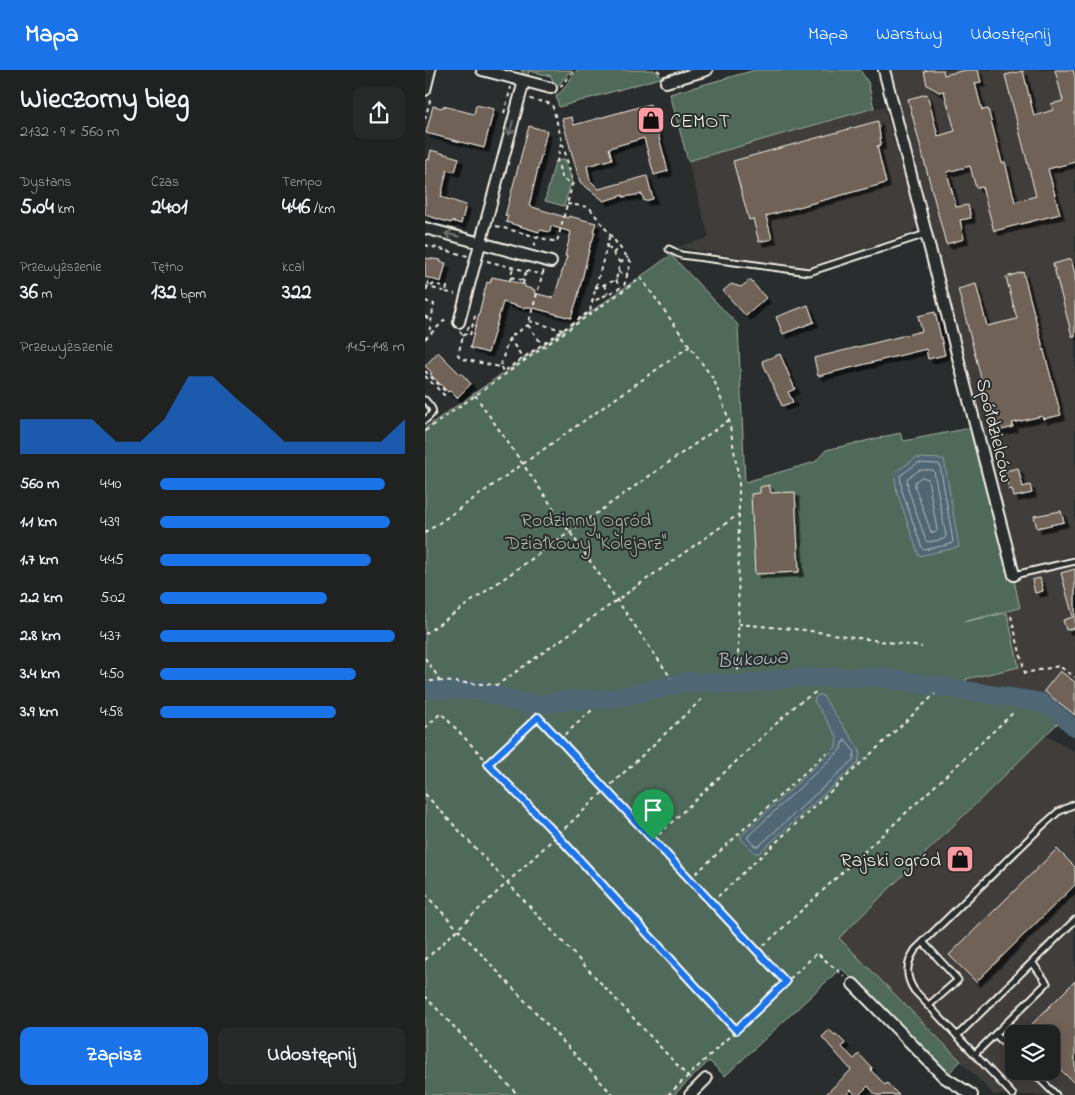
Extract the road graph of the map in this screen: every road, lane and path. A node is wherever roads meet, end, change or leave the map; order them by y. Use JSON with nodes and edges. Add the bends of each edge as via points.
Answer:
{"nodes":[{"id":1,"x":430,"y":70,"type":"edge"},
{"id":2,"x":482,"y":70,"type":"edge"},
{"id":3,"x":574,"y":70,"type":"edge"},
{"id":4,"x":707,"y":70,"type":"edge"},
{"id":5,"x":884,"y":70,"type":"edge"},
{"id":6,"x":514,"y":74,"type":"edge"},
{"id":7,"x":524,"y":81,"type":"junction"},
{"id":8,"x":666,"y":82,"type":"dead end"},
{"id":9,"x":551,"y":88,"type":"joint"},
{"id":10,"x":425,"y":90,"type":"edge"},
{"id":11,"x":520,"y":96,"type":"junction"},
{"id":12,"x":562,"y":141,"type":"junction"},
{"id":13,"x":573,"y":182,"type":"junction"},
{"id":14,"x":567,"y":204,"type":"junction"},
{"id":15,"x":425,"y":228,"type":"edge"},
{"id":16,"x":610,"y":234,"type":"junction"},
{"id":17,"x":926,"y":234,"type":"junction"},
{"id":18,"x":537,"y":237,"type":"junction"},
{"id":19,"x":485,"y":243,"type":"junction"},
{"id":20,"x":607,"y":246,"type":"junction"},
{"id":21,"x":620,"y":248,"type":"junction"},
{"id":22,"x":669,"y":248,"type":"dead end"},
{"id":23,"x":613,"y":253,"type":"junction"},
{"id":24,"x":531,"y":256,"type":"junction"},
{"id":25,"x":628,"y":258,"type":"junction"},
{"id":26,"x":549,"y":261,"type":"joint"},
{"id":27,"x":621,"y":263,"type":"junction"},
{"id":28,"x":513,"y":268,"type":"dead end"},
{"id":29,"x":527,"y":271,"type":"dead end"},
{"id":30,"x":618,"y":272,"type":"junction"},
{"id":31,"x":628,"y":274,"type":"junction"},
{"id":32,"x":616,"y":280,"type":"junction"},
{"id":33,"x":428,"y":281,"type":"dead end"},
{"id":34,"x":604,"y":285,"type":"junction"},
{"id":35,"x":425,"y":286,"type":"edge"},
{"id":36,"x":429,"y":287,"type":"junction"},
{"id":37,"x":595,"y":288,"type":"junction"},
{"id":38,"x":620,"y":288,"type":"junction"},
{"id":39,"x":425,"y":290,"type":"edge"},
{"id":40,"x":608,"y":294,"type":"junction"},
{"id":41,"x":425,"y":301,"type":"edge"},
{"id":42,"x":592,"y":302,"type":"junction"},
{"id":43,"x":425,"y":316,"type":"edge"},
{"id":44,"x":431,"y":321,"type":"junction"},
{"id":45,"x":529,"y":321,"type":"junction"},
{"id":46,"x":458,"y":324,"type":"junction"},
{"id":47,"x":528,"y":324,"type":"junction"},
{"id":48,"x":563,"y":330,"type":"junction"},
{"id":49,"x":465,"y":335,"type":"junction"},
{"id":50,"x":429,"y":336,"type":"junction"},
{"id":51,"x":509,"y":338,"type":"junction"},
{"id":52,"x":425,"y":340,"type":"edge"},
{"id":53,"x":542,"y":344,"type":"junction"},
{"id":54,"x":690,"y":346,"type":"junction"},
{"id":55,"x":523,"y":358,"type":"junction"},
{"id":56,"x":500,"y":367,"type":"junction"},
{"id":57,"x":425,"y":371,"type":"edge"},
{"id":58,"x":425,"y":376,"type":"edge"},
{"id":59,"x":431,"y":378,"type":"junction"},
{"id":60,"x":447,"y":392,"type":"dead end"},
{"id":61,"x":475,"y":396,"type":"junction"},
{"id":62,"x":425,"y":400,"type":"edge"},
{"id":63,"x":425,"y":420,"type":"edge"},
{"id":64,"x":729,"y":420,"type":"junction"},
{"id":65,"x":425,"y":431,"type":"edge"},
{"id":66,"x":523,"y":464,"type":"junction"},
{"id":67,"x":739,"y":514,"type":"junction"},
{"id":68,"x":570,"y":532,"type":"junction"},
{"id":69,"x":425,"y":533,"type":"edge"},
{"id":70,"x":1075,"y":561,"type":"edge"},
{"id":71,"x":1014,"y":575,"type":"joint"},
{"id":72,"x":617,"y":600,"type":"junction"},
{"id":73,"x":1011,"y":616,"type":"dead end"},
{"id":74,"x":738,"y":624,"type":"junction"},
{"id":75,"x":425,"y":634,"type":"edge"},
{"id":76,"x":922,"y":646,"type":"dead end"},
{"id":77,"x":425,"y":658,"type":"edge"},
{"id":78,"x":738,"y":674,"type":"dead end"},
{"id":79,"x":1075,"y":677,"type":"edge"},
{"id":80,"x":671,"y":678,"type":"dead end"},
{"id":81,"x":425,"y":681,"type":"edge"},
{"id":82,"x":439,"y":681,"type":"junction"},
{"id":83,"x":819,"y":690,"type":"dead end"},
{"id":84,"x":935,"y":694,"type":"dead end"},
{"id":85,"x":703,"y":698,"type":"dead end"},
{"id":86,"x":592,"y":710,"type":"dead end"},
{"id":87,"x":1014,"y":712,"type":"dead end"},
{"id":88,"x":425,"y":728,"type":"edge"},
{"id":89,"x":559,"y":740,"type":"junction"},
{"id":90,"x":827,"y":752,"type":"dead end"},
{"id":91,"x":488,"y":764,"type":"junction"},
{"id":92,"x":606,"y":790,"type":"junction"},
{"id":93,"x":425,"y":794,"type":"edge"},
{"id":94,"x":1075,"y":804,"type":"edge"},
{"id":95,"x":557,"y":835,"type":"junction"},
{"id":96,"x":653,"y":840,"type":"junction"},
{"id":97,"x":690,"y":880,"type":"junction"},
{"id":98,"x":507,"y":882,"type":"junction"},
{"id":99,"x":425,"y":894,"type":"edge"},
{"id":100,"x":712,"y":902,"type":"junction"},
{"id":101,"x":1075,"y":920,"type":"edge"},
{"id":102,"x":459,"y":930,"type":"junction"},
{"id":103,"x":923,"y":942,"type":"junction"},
{"id":104,"x":758,"y":951,"type":"junction"},
{"id":105,"x":425,"y":960,"type":"edge"},
{"id":106,"x":1032,"y":962,"type":"junction"},
{"id":107,"x":838,"y":970,"type":"dead end"},
{"id":108,"x":786,"y":982,"type":"junction"},
{"id":109,"x":853,"y":984,"type":"dead end"},
{"id":110,"x":425,"y":996,"type":"edge"},
{"id":111,"x":928,"y":1006,"type":"junction"},
{"id":112,"x":736,"y":1030,"type":"junction"},
{"id":113,"x":995,"y":1034,"type":"junction"},
{"id":114,"x":957,"y":1036,"type":"junction"},
{"id":115,"x":1005,"y":1044,"type":"edge"},
{"id":116,"x":975,"y":1054,"type":"junction"},
{"id":117,"x":689,"y":1078,"type":"junction"},
{"id":118,"x":706,"y":1079,"type":"dead end"},
{"id":119,"x":1041,"y":1080,"type":"edge"},
{"id":120,"x":518,"y":1095,"type":"edge"},
{"id":121,"x":613,"y":1095,"type":"edge"},
{"id":122,"x":668,"y":1095,"type":"edge"},
{"id":123,"x":690,"y":1095,"type":"edge"},
{"id":124,"x":972,"y":1095,"type":"edge"},
{"id":125,"x":1013,"y":1095,"type":"edge"},
{"id":126,"x":1056,"y":1095,"type":"edge"}],
"edges":[{"from":1,"to":10,"type":"street"},
{"from":2,"to":6,"type":"street"},
{"from":3,"to":9,"type":"path","via":[[561,87]]},
{"from":4,"to":8,"type":"street"},
{"from":5,"to":17,"type":"street","name":"Spółdzielców"},
{"from":6,"to":7,"type":"street"},
{"from":7,"to":9,"type":"street"},
{"from":7,"to":11,"type":"street"},
{"from":11,"to":12,"type":"path","via":[[552,104]]},
{"from":11,"to":19,"type":"street","one_way":true},
{"from":12,"to":13,"type":"path"},
{"from":12,"to":13,"type":"path","via":[[557,161],[563,180]]},
{"from":13,"to":14,"type":"path"},
{"from":14,"to":16,"type":"path","via":[[589,207]]},
{"from":14,"to":18,"type":"path","via":[[557,242]]},
{"from":19,"to":15,"type":"street","one_way":true},
{"from":16,"to":20,"type":"path"},
{"from":16,"to":21,"type":"path"},
{"from":17,"to":22,"type":"lane","via":[[809,272],[681,255]]},
{"from":17,"to":71,"type":"street","name":"Spółdzielców"},
{"from":18,"to":19,"type":"path","via":[[496,226]]},
{"from":18,"to":24,"type":"path"},
{"from":19,"to":24,"type":"street"},
{"from":19,"to":46,"type":"street"},
{"from":20,"to":23,"type":"path"},
{"from":20,"to":37,"type":"path"},
{"from":21,"to":23,"type":"path"},
{"from":21,"to":25,"type":"path"},
{"from":23,"to":27,"type":"path"},
{"from":24,"to":26,"type":"street"},
{"from":25,"to":27,"type":"path"},
{"from":25,"to":31,"type":"path","via":[[631,262]]},
{"from":26,"to":45,"type":"path"},
{"from":27,"to":30,"type":"path"},
{"from":28,"to":29,"type":"path","via":[[510,279],[524,282]]},
{"from":30,"to":31,"type":"path"},
{"from":30,"to":32,"type":"path"},
{"from":31,"to":38,"type":"path"},
{"from":32,"to":34,"type":"path"},
{"from":32,"to":38,"type":"path"},
{"from":33,"to":36,"type":"path"},
{"from":34,"to":37,"type":"path"},
{"from":34,"to":40,"type":"path"},
{"from":35,"to":36,"type":"path"},
{"from":36,"to":36,"type":"path","via":[[446,292],[447,287],[433,284]]},
{"from":36,"to":39,"type":"path"},
{"from":37,"to":42,"type":"path"},
{"from":38,"to":40,"type":"path"},
{"from":40,"to":42,"type":"path"},
{"from":41,"to":44,"type":"path","via":[[434,304]]},
{"from":42,"to":48,"type":"path","via":[[590,311]]},
{"from":43,"to":44,"type":"path"},
{"from":44,"to":50,"type":"path"},
{"from":45,"to":47,"type":"path"},
{"from":45,"to":48,"type":"path"},
{"from":46,"to":49,"type":"path"},
{"from":46,"to":50,"type":"path","via":[[446,319]]},
{"from":47,"to":51,"type":"path"},
{"from":47,"to":53,"type":"path"},
{"from":48,"to":53,"type":"path"},
{"from":49,"to":49,"type":"path","via":[[470,335],[476,312],[473,311]]},
{"from":49,"to":56,"type":"path","via":[[458,355],[462,360]]},
{"from":50,"to":52,"type":"path"},
{"from":51,"to":55,"type":"path"},
{"from":51,"to":56,"type":"path"},
{"from":53,"to":55,"type":"path"},
{"from":54,"to":61,"type":"path","via":[[641,278]]},
{"from":54,"to":64,"type":"path","via":[[715,380]]},
{"from":54,"to":66,"type":"path"},
{"from":55,"to":56,"type":"path","via":[[503,372]]},
{"from":57,"to":59,"type":"path"},
{"from":58,"to":59,"type":"path"},
{"from":59,"to":60,"type":"path"},
{"from":61,"to":65,"type":"path"},
{"from":61,"to":66,"type":"path"},
{"from":62,"to":63,"type":"lane","via":[[433,412]]},
{"from":64,"to":67,"type":"path","via":[[739,480]]},
{"from":64,"to":68,"type":"path"},
{"from":66,"to":68,"type":"path"},
{"from":66,"to":69,"type":"path"},
{"from":67,"to":72,"type":"path"},
{"from":67,"to":74,"type":"path"},
{"from":68,"to":72,"type":"path"},
{"from":68,"to":75,"type":"path"},
{"from":70,"to":71,"type":"lane","name":"Spółdzielców"},
{"from":72,"to":80,"type":"path"},
{"from":72,"to":82,"type":"path","via":[[497,685]]},
{"from":73,"to":79,"type":"path","via":[[1025,673],[1059,666]]},
{"from":74,"to":76,"type":"path"},
{"from":74,"to":78,"type":"path"},
{"from":77,"to":82,"type":"path"},
{"from":81,"to":82,"type":"path"},
{"from":83,"to":96,"type":"path","via":[[797,704]]},
{"from":84,"to":100,"type":"path"},
{"from":85,"to":92,"type":"path"},
{"from":86,"to":89,"type":"path"},
{"from":87,"to":104,"type":"path"},
{"from":88,"to":91,"type":"path","via":[[441,713]]},
{"from":89,"to":91,"type":"path","via":[[538,717]]},
{"from":89,"to":92,"type":"path"},
{"from":90,"to":97,"type":"path"},
{"from":91,"to":95,"type":"path"},
{"from":92,"to":95,"type":"path"},
{"from":92,"to":96,"type":"path"},
{"from":93,"to":98,"type":"path"},
{"from":94,"to":103,"type":"lane","via":[[1058,812],[1039,828]]},
{"from":95,"to":98,"type":"path"},
{"from":95,"to":112,"type":"path"},
{"from":96,"to":97,"type":"path"},
{"from":97,"to":100,"type":"path"},
{"from":98,"to":102,"type":"path"},
{"from":98,"to":117,"type":"path"},
{"from":99,"to":102,"type":"path"},
{"from":100,"to":104,"type":"path"},
{"from":101,"to":106,"type":"lane"},
{"from":102,"to":105,"type":"path"},
{"from":102,"to":121,"type":"path"},
{"from":103,"to":111,"type":"lane","via":[[909,959],[907,969],[908,981]]},
{"from":103,"to":111,"type":"lane","via":[[958,980]]},
{"from":104,"to":108,"type":"path"},
{"from":106,"to":113,"type":"lane","via":[[1047,983]]},
{"from":106,"to":114,"type":"lane"},
{"from":107,"to":108,"type":"path","via":[[817,953]]},
{"from":108,"to":112,"type":"path"},
{"from":109,"to":124,"type":"street","via":[[945,1077]]},
{"from":110,"to":120,"type":"path"},
{"from":111,"to":114,"type":"lane"},
{"from":112,"to":117,"type":"path"},
{"from":113,"to":115,"type":"lane"},
{"from":113,"to":116,"type":"lane"},
{"from":114,"to":116,"type":"lane"},
{"from":116,"to":125,"type":"lane"},
{"from":117,"to":122,"type":"path"},
{"from":118,"to":123,"type":"street"},
{"from":119,"to":126,"type":"lane"}]}
